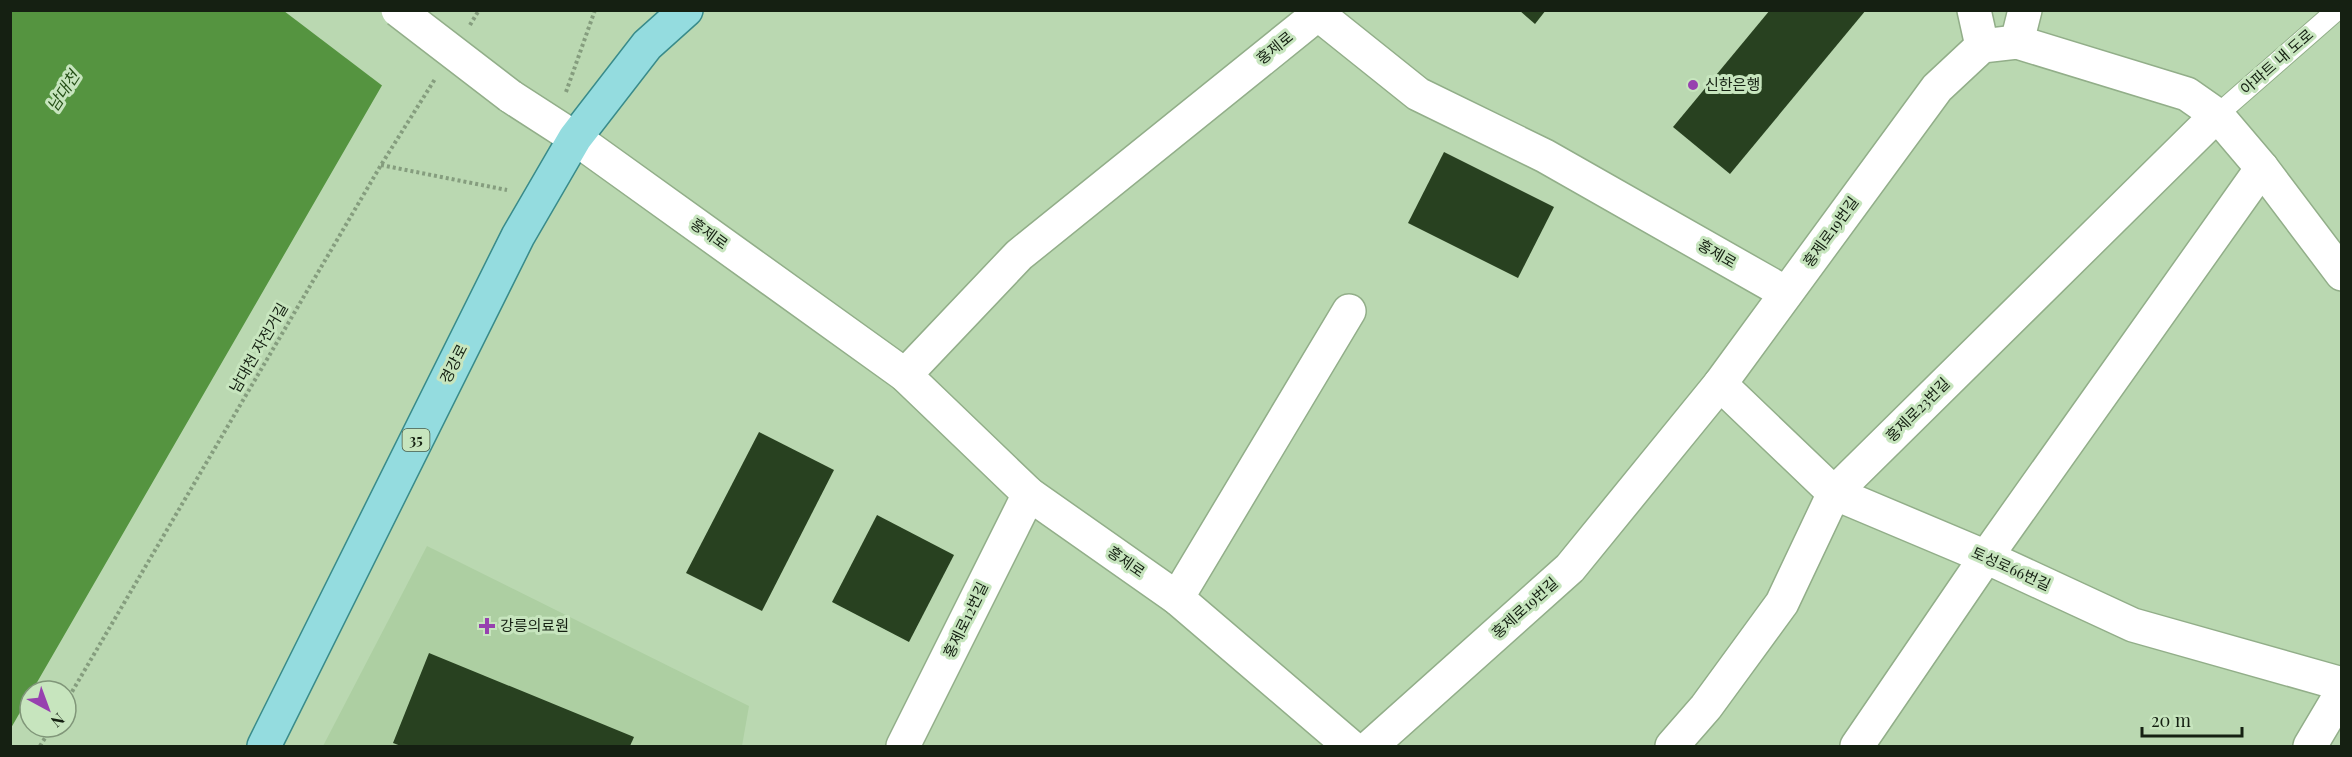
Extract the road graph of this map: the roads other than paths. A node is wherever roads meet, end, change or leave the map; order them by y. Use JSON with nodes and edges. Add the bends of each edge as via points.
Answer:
{"nodes":[{"id":1,"x":398,"y":10,"type":"edge"},
{"id":2,"x":686,"y":10,"type":"edge"},
{"id":3,"x":1974,"y":10,"type":"edge"},
{"id":4,"x":2025,"y":10,"type":"edge"},
{"id":5,"x":2337,"y":10,"type":"edge"},
{"id":6,"x":1319,"y":12,"type":"edge"},
{"id":7,"x":2017,"y":42,"type":"junction"},
{"id":8,"x":1982,"y":46,"type":"junction"},
{"id":9,"x":2217,"y":115,"type":"junction"},
{"id":10,"x":565,"y":130,"type":"junction"},
{"id":11,"x":2262,"y":168,"type":"junction"},
{"id":12,"x":2342,"y":274,"type":"edge"},
{"id":13,"x":1786,"y":293,"type":"junction"},
{"id":14,"x":1349,"y":311,"type":"dead end"},
{"id":15,"x":905,"y":375,"type":"junction"},
{"id":16,"x":1720,"y":384,"type":"junction"},
{"id":17,"x":1834,"y":493,"type":"junction"},
{"id":18,"x":1029,"y":494,"type":"junction"},
{"id":19,"x":1986,"y":557,"type":"junction"},
{"id":20,"x":1177,"y":598,"type":"junction"},
{"id":21,"x":2342,"y":684,"type":"edge"},
{"id":22,"x":2342,"y":692,"type":"edge"},
{"id":23,"x":264,"y":747,"type":"edge"},
{"id":24,"x":903,"y":747,"type":"edge"},
{"id":25,"x":1350,"y":747,"type":"edge"},
{"id":26,"x":1371,"y":747,"type":"edge"},
{"id":27,"x":1672,"y":747,"type":"edge"},
{"id":28,"x":1857,"y":747,"type":"edge"},
{"id":29,"x":2310,"y":747,"type":"edge"}],
"edges":[{"from":1,"to":10,"type":"street","name":"홍제로","bridge":true,"via":[[510,96]]},
{"from":2,"to":10,"type":"main road","name":"경강로","number":"35"},
{"from":3,"to":8,"type":"street"},
{"from":4,"to":7,"type":"street"},
{"from":5,"to":9,"type":"lane","name":"아파트 내 도로"},
{"from":6,"to":13,"type":"street","name":"홍제로","via":[[1418,94],[1545,156]]},
{"from":6,"to":15,"type":"street","name":"홍제로","via":[[1019,255]]},
{"from":7,"to":8,"type":"street"},
{"from":7,"to":9,"type":"street","via":[[2187,94]]},
{"from":8,"to":13,"type":"street","name":"홍제로19번길","via":[[1937,88]]},
{"from":9,"to":11,"type":"street"},
{"from":9,"to":17,"type":"street","name":"홍제로23번길"},
{"from":10,"to":15,"type":"street","name":"홍제로"},
{"from":10,"to":23,"type":"main road","name":"경강로","number":"35","via":[[540,197]]},
{"from":11,"to":12,"type":"street"},
{"from":11,"to":19,"type":"street"},
{"from":13,"to":16,"type":"street","name":"홍제로19번길"},
{"from":14,"to":20,"type":"street"},
{"from":15,"to":18,"type":"street","name":"홍제로"},
{"from":16,"to":17,"type":"street","name":"토성로66번길"},
{"from":16,"to":26,"type":"street","name":"홍제로19번길","via":[[1570,568]]},
{"from":17,"to":19,"type":"street","name":"토성로66번길"},
{"from":17,"to":27,"type":"street","name":"홍제로23번길","via":[[1782,603]]},
{"from":18,"to":20,"type":"street","name":"홍제로"},
{"from":18,"to":24,"type":"street","name":"홍제로12번길"},
{"from":19,"to":21,"type":"street","name":"토성로66번길","via":[[2133,625]]},
{"from":19,"to":28,"type":"street"},
{"from":20,"to":25,"type":"street","name":"홍제로"},
{"from":22,"to":29,"type":"street"}]}
